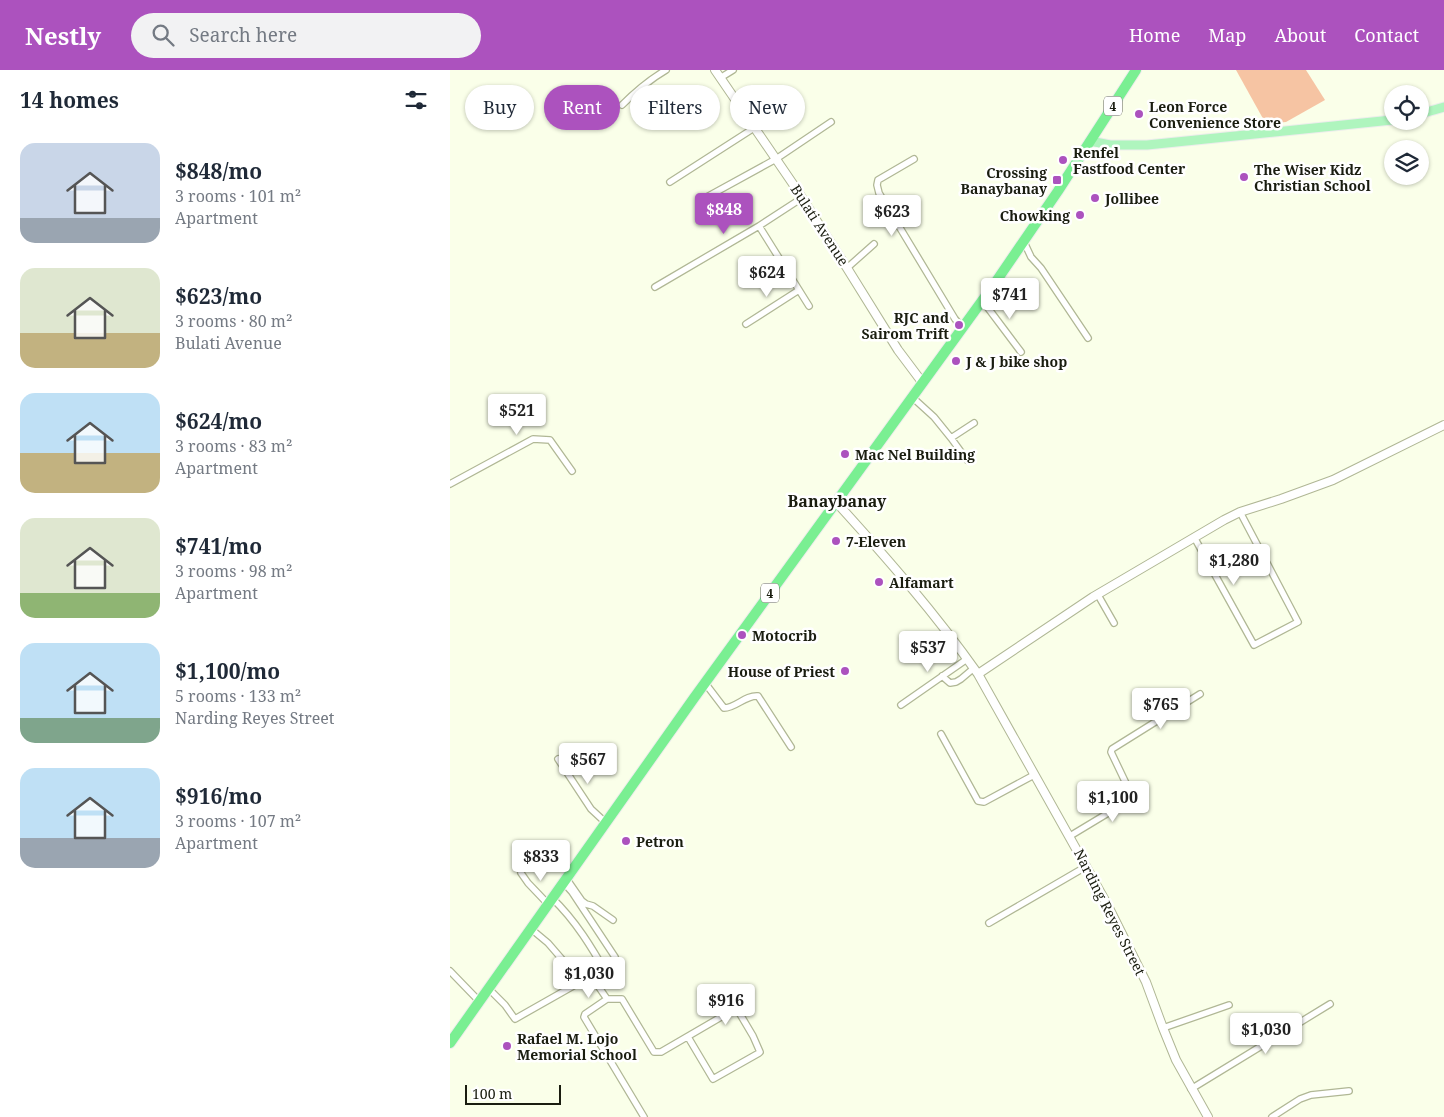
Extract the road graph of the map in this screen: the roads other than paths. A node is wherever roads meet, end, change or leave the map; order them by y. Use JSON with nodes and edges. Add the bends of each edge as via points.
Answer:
{"nodes":[{"id":1,"x":666,"y":70,"type":"edge"},
{"id":2,"x":715,"y":70,"type":"edge"},
{"id":3,"x":733,"y":70,"type":"edge"},
{"id":4,"x":1136,"y":70,"type":"edge"},
{"id":5,"x":720,"y":78,"type":"junction"},
{"id":6,"x":730,"y":93,"type":"edge"},
{"id":7,"x":622,"y":105,"type":"dead end"},
{"id":8,"x":1444,"y":107,"type":"edge"},
{"id":9,"x":1429,"y":111,"type":"edge"},
{"id":10,"x":1384,"y":121,"type":"edge"},
{"id":11,"x":831,"y":122,"type":"dead end"},
{"id":12,"x":751,"y":130,"type":"edge"},
{"id":13,"x":755,"y":130,"type":"edge"},
{"id":14,"x":1090,"y":142,"type":"junction"},
{"id":15,"x":776,"y":159,"type":"junction"},
{"id":16,"x":914,"y":159,"type":"dead end"},
{"id":17,"x":670,"y":182,"type":"dead end"},
{"id":18,"x":705,"y":198,"type":"dead end"},
{"id":19,"x":802,"y":198,"type":"junction"},
{"id":20,"x":759,"y":226,"type":"junction"},
{"id":21,"x":1024,"y":242,"type":"junction"},
{"id":22,"x":874,"y":244,"type":"dead end"},
{"id":23,"x":847,"y":268,"type":"junction"},
{"id":24,"x":655,"y":287,"type":"dead end"},
{"id":25,"x":799,"y":290,"type":"junction"},
{"id":26,"x":982,"y":300,"type":"junction"},
{"id":27,"x":809,"y":306,"type":"dead end"},
{"id":28,"x":746,"y":324,"type":"dead end"},
{"id":29,"x":962,"y":327,"type":"junction"},
{"id":30,"x":1088,"y":338,"type":"dead end"},
{"id":31,"x":1021,"y":352,"type":"dead end"},
{"id":32,"x":922,"y":382,"type":"junction"},
{"id":33,"x":912,"y":397,"type":"junction"},
{"id":34,"x":974,"y":423,"type":"dead end"},
{"id":35,"x":1444,"y":425,"type":"edge"},
{"id":36,"x":951,"y":438,"type":"junction"},
{"id":37,"x":968,"y":460,"type":"dead end"},
{"id":38,"x":572,"y":471,"type":"dead end"},
{"id":39,"x":450,"y":484,"type":"edge"},
{"id":40,"x":836,"y":502,"type":"junction"},
{"id":41,"x":1240,"y":512,"type":"junction"},
{"id":42,"x":1194,"y":537,"type":"junction"},
{"id":43,"x":1098,"y":595,"type":"junction"},
{"id":44,"x":1114,"y":623,"type":"dead end"},
{"id":45,"x":967,"y":659,"type":"junction"},
{"id":46,"x":976,"y":671,"type":"junction"},
{"id":47,"x":942,"y":676,"type":"junction"},
{"id":48,"x":705,"y":683,"type":"junction"},
{"id":49,"x":1200,"y":694,"type":"dead end"},
{"id":50,"x":901,"y":704,"type":"dead end"},
{"id":51,"x":941,"y":734,"type":"dead end"},
{"id":52,"x":791,"y":747,"type":"dead end"},
{"id":53,"x":558,"y":759,"type":"dead end"},
{"id":54,"x":1034,"y":775,"type":"junction"},
{"id":55,"x":605,"y":822,"type":"junction"},
{"id":56,"x":1070,"y":836,"type":"junction"},
{"id":57,"x":1087,"y":866,"type":"junction"},
{"id":58,"x":521,"y":872,"type":"dead end"},
{"id":59,"x":564,"y":880,"type":"junction"},
{"id":60,"x":550,"y":901,"type":"junction"},
{"id":61,"x":613,"y":920,"type":"dead end"},
{"id":62,"x":989,"y":923,"type":"dead end"},
{"id":63,"x":530,"y":928,"type":"junction"},
{"id":64,"x":615,"y":957,"type":"dead end"},
{"id":65,"x":568,"y":965,"type":"dead end"},
{"id":66,"x":450,"y":971,"type":"edge"},
{"id":67,"x":608,"y":976,"type":"dead end"},
{"id":68,"x":488,"y":988,"type":"junction"},
{"id":69,"x":607,"y":999,"type":"junction"},
{"id":70,"x":480,"y":1002,"type":"junction"},
{"id":71,"x":1330,"y":1004,"type":"dead end"},
{"id":72,"x":1229,"y":1005,"type":"dead end"},
{"id":73,"x":1163,"y":1028,"type":"junction"},
{"id":74,"x":688,"y":1037,"type":"junction"},
{"id":75,"x":450,"y":1043,"type":"edge"},
{"id":76,"x":1191,"y":1089,"type":"junction"},
{"id":77,"x":1349,"y":1091,"type":"dead end"},
{"id":78,"x":644,"y":1117,"type":"edge"},
{"id":79,"x":1208,"y":1117,"type":"edge"},
{"id":80,"x":1272,"y":1117,"type":"edge"}],
"edges":[{"from":1,"to":7,"type":"street","via":[[649,80]]},
{"from":2,"to":5,"type":"street","name":"Bulati Avenue"},
{"from":3,"to":5,"type":"street"},
{"from":4,"to":14,"type":"highway","number":"4"},
{"from":5,"to":6,"type":"street","name":"Bulati Avenue"},
{"from":8,"to":9,"type":"main road"},
{"from":10,"to":14,"type":"main road","via":[[1147,144]]},
{"from":11,"to":15,"type":"street"},
{"from":12,"to":17,"type":"street"},
{"from":13,"to":15,"type":"street","name":"Bulati Avenue"},
{"from":14,"to":21,"type":"highway","number":"4"},
{"from":15,"to":18,"type":"street"},
{"from":15,"to":19,"type":"street","name":"Bulati Avenue"},
{"from":16,"to":29,"type":"street","via":[[878,180],[877,185],[904,235]]},
{"from":19,"to":20,"type":"street"},
{"from":19,"to":23,"type":"street","name":"Bulati Avenue"},
{"from":20,"to":24,"type":"street"},
{"from":20,"to":25,"type":"street"},
{"from":21,"to":26,"type":"highway","number":"4"},
{"from":21,"to":30,"type":"street"},
{"from":22,"to":23,"type":"street"},
{"from":23,"to":32,"type":"street","name":"Bulati Avenue"},
{"from":25,"to":27,"type":"street"},
{"from":25,"to":28,"type":"street"},
{"from":26,"to":29,"type":"highway","number":"4"},
{"from":26,"to":31,"type":"street"},
{"from":29,"to":32,"type":"highway","number":"4"},
{"from":32,"to":33,"type":"highway","number":"4"},
{"from":33,"to":36,"type":"street"},
{"from":33,"to":40,"type":"highway","number":"4"},
{"from":34,"to":36,"type":"street"},
{"from":35,"to":41,"type":"street","via":[[1332,480]]},
{"from":36,"to":37,"type":"street"},
{"from":38,"to":39,"type":"street","via":[[550,440],[533,439]]},
{"from":40,"to":45,"type":"street","name":"Narding Reyes Street","via":[[893,566]]},
{"from":40,"to":48,"type":"highway","number":"4"},
{"from":41,"to":42,"type":"street"},
{"from":41,"to":42,"type":"street","via":[[1298,622],[1254,645]]},
{"from":42,"to":43,"type":"street"},
{"from":43,"to":44,"type":"street"},
{"from":43,"to":46,"type":"street"},
{"from":45,"to":46,"type":"street","name":"Narding Reyes Street"},
{"from":45,"to":47,"type":"street"},
{"from":46,"to":47,"type":"street","via":[[950,683]]},
{"from":46,"to":54,"type":"street","name":"Narding Reyes Street"},
{"from":47,"to":50,"type":"street"},
{"from":48,"to":52,"type":"street","via":[[724,708],[730,708],[752,695],[758,696]]},
{"from":48,"to":55,"type":"highway","number":"4"},
{"from":49,"to":56,"type":"street","via":[[1112,749],[1134,798]]},
{"from":51,"to":54,"type":"street","via":[[978,801],[984,802]]},
{"from":53,"to":55,"type":"street","via":[[591,809]]},
{"from":54,"to":56,"type":"street","name":"Narding Reyes Street"},
{"from":55,"to":59,"type":"highway","number":"4"},
{"from":56,"to":57,"type":"street","name":"Narding Reyes Street"},
{"from":57,"to":62,"type":"street"},
{"from":57,"to":73,"type":"street","name":"Narding Reyes Street","via":[[1146,982]]},
{"from":58,"to":60,"type":"street","via":[[528,883]]},
{"from":59,"to":60,"type":"highway","number":"4"},
{"from":59,"to":61,"type":"street","via":[[582,901]]},
{"from":59,"to":64,"type":"street"},
{"from":60,"to":63,"type":"highway","number":"4"},
{"from":60,"to":67,"type":"street","via":[[570,916]]},
{"from":63,"to":65,"type":"street"},
{"from":63,"to":68,"type":"highway","number":"4"},
{"from":66,"to":70,"type":"street"},
{"from":68,"to":69,"type":"street","via":[[515,1019],[589,977]]},
{"from":68,"to":70,"type":"highway","number":"4"},
{"from":69,"to":74,"type":"street","via":[[622,998],[654,1052],[661,1052]]},
{"from":69,"to":78,"type":"street","via":[[584,1017]]},
{"from":70,"to":75,"type":"highway","number":"4"},
{"from":71,"to":76,"type":"street"},
{"from":72,"to":73,"type":"street"},
{"from":73,"to":76,"type":"street","name":"Narding Reyes Street"},
{"from":74,"to":74,"type":"street","via":[[737,1009],[760,1052],[713,1079]]},
{"from":76,"to":79,"type":"street","name":"Narding Reyes Street"},
{"from":77,"to":80,"type":"street","via":[[1311,1095]]}]}
